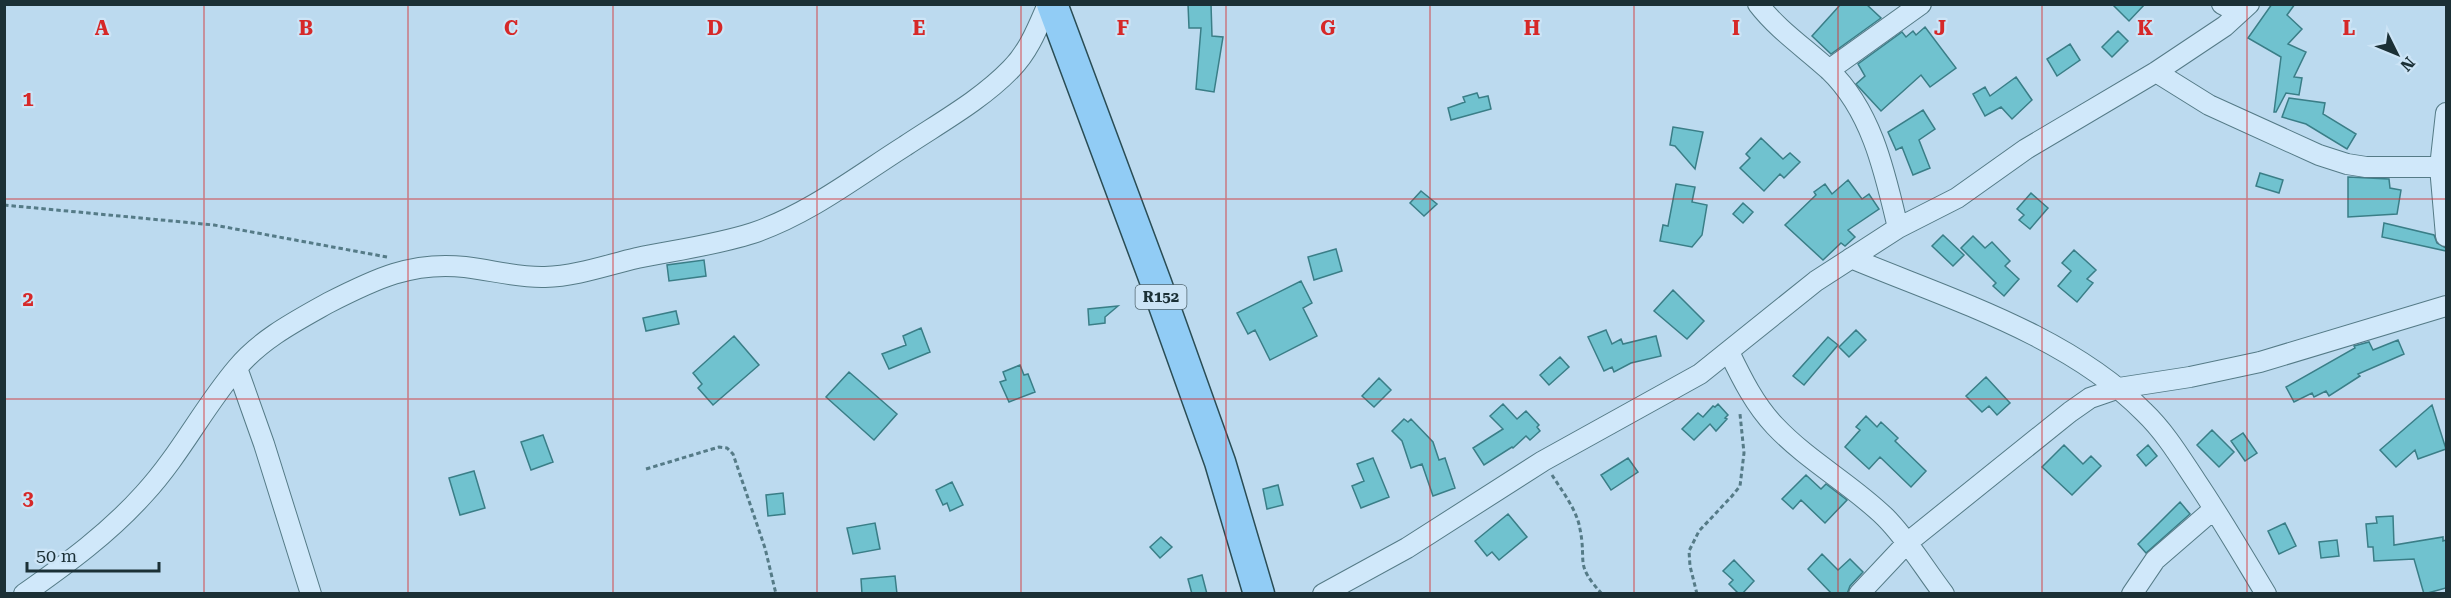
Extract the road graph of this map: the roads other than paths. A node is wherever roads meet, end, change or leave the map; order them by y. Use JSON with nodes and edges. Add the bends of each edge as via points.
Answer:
{"nodes":[{"id":1,"x":1050,"y":4,"type":"edge"},
{"id":2,"x":1758,"y":4,"type":"edge"},
{"id":3,"x":1921,"y":4,"type":"edge"},
{"id":4,"x":2237,"y":8,"type":"edge"},
{"id":5,"x":1829,"y":70,"type":"junction"},
{"id":6,"x":2156,"y":72,"type":"junction"},
{"id":7,"x":2446,"y":113,"type":"edge"},
{"id":8,"x":2440,"y":167,"type":"junction"},
{"id":9,"x":1898,"y":228,"type":"junction"},
{"id":10,"x":2446,"y":236,"type":"edge"},
{"id":11,"x":1851,"y":258,"type":"junction"},
{"id":12,"x":2446,"y":306,"type":"edge"},
{"id":13,"x":1730,"y":352,"type":"junction"},
{"id":14,"x":237,"y":368,"type":"junction"},
{"id":15,"x":2152,"y":384,"type":"junction"},
{"id":16,"x":2119,"y":388,"type":"junction"},
{"id":17,"x":2146,"y":414,"type":"junction"},
{"id":18,"x":2214,"y":508,"type":"junction"},
{"id":19,"x":1907,"y":543,"type":"junction"},
{"id":20,"x":24,"y":594,"type":"edge"},
{"id":21,"x":311,"y":594,"type":"edge"},
{"id":22,"x":1258,"y":594,"type":"edge"},
{"id":23,"x":1323,"y":594,"type":"edge"},
{"id":24,"x":1859,"y":594,"type":"edge"},
{"id":25,"x":1944,"y":594,"type":"edge"},
{"id":26,"x":2132,"y":594,"type":"edge"},
{"id":27,"x":2266,"y":594,"type":"edge"}],
"edges":[{"from":1,"to":14,"type":"street","via":[[1028,48],[1013,68],[984,93],[816,204],[783,221],[697,247],[546,277],[430,265],[399,271],[331,302],[271,336]]},
{"from":1,"to":22,"type":"main road","number":"R152","via":[[1220,462]]},
{"from":2,"to":5,"type":"street"},
{"from":3,"to":5,"type":"street"},
{"from":4,"to":6,"type":"street","via":[[2218,31]]},
{"from":5,"to":9,"type":"street","via":[[1847,90],[1873,140]]},
{"from":6,"to":8,"type":"street","via":[[2210,105],[2347,165]]},
{"from":6,"to":9,"type":"street","via":[[2026,148],[1958,198]]},
{"from":7,"to":8,"type":"street"},
{"from":8,"to":10,"type":"street"},
{"from":9,"to":11,"type":"street"},
{"from":11,"to":13,"type":"street","via":[[1785,305]]},
{"from":11,"to":16,"type":"street","via":[[2040,339]]},
{"from":12,"to":15,"type":"street","via":[[2260,362]]},
{"from":13,"to":19,"type":"street","via":[[1756,402],[1774,425],[1851,487]]},
{"from":13,"to":23,"type":"street","via":[[1700,374],[1544,460],[1407,548]]},
{"from":14,"to":20,"type":"street","via":[[145,494],[99,540]]},
{"from":14,"to":21,"type":"street"},
{"from":15,"to":16,"type":"street"},
{"from":15,"to":17,"type":"street","via":[[2144,401]]},
{"from":16,"to":17,"type":"street"},
{"from":16,"to":19,"type":"street","via":[[2090,398],[2070,412]]},
{"from":17,"to":18,"type":"street"},
{"from":18,"to":26,"type":"street","via":[[2155,560]]},
{"from":18,"to":27,"type":"street"},
{"from":19,"to":24,"type":"street"},
{"from":19,"to":25,"type":"street"}]}
